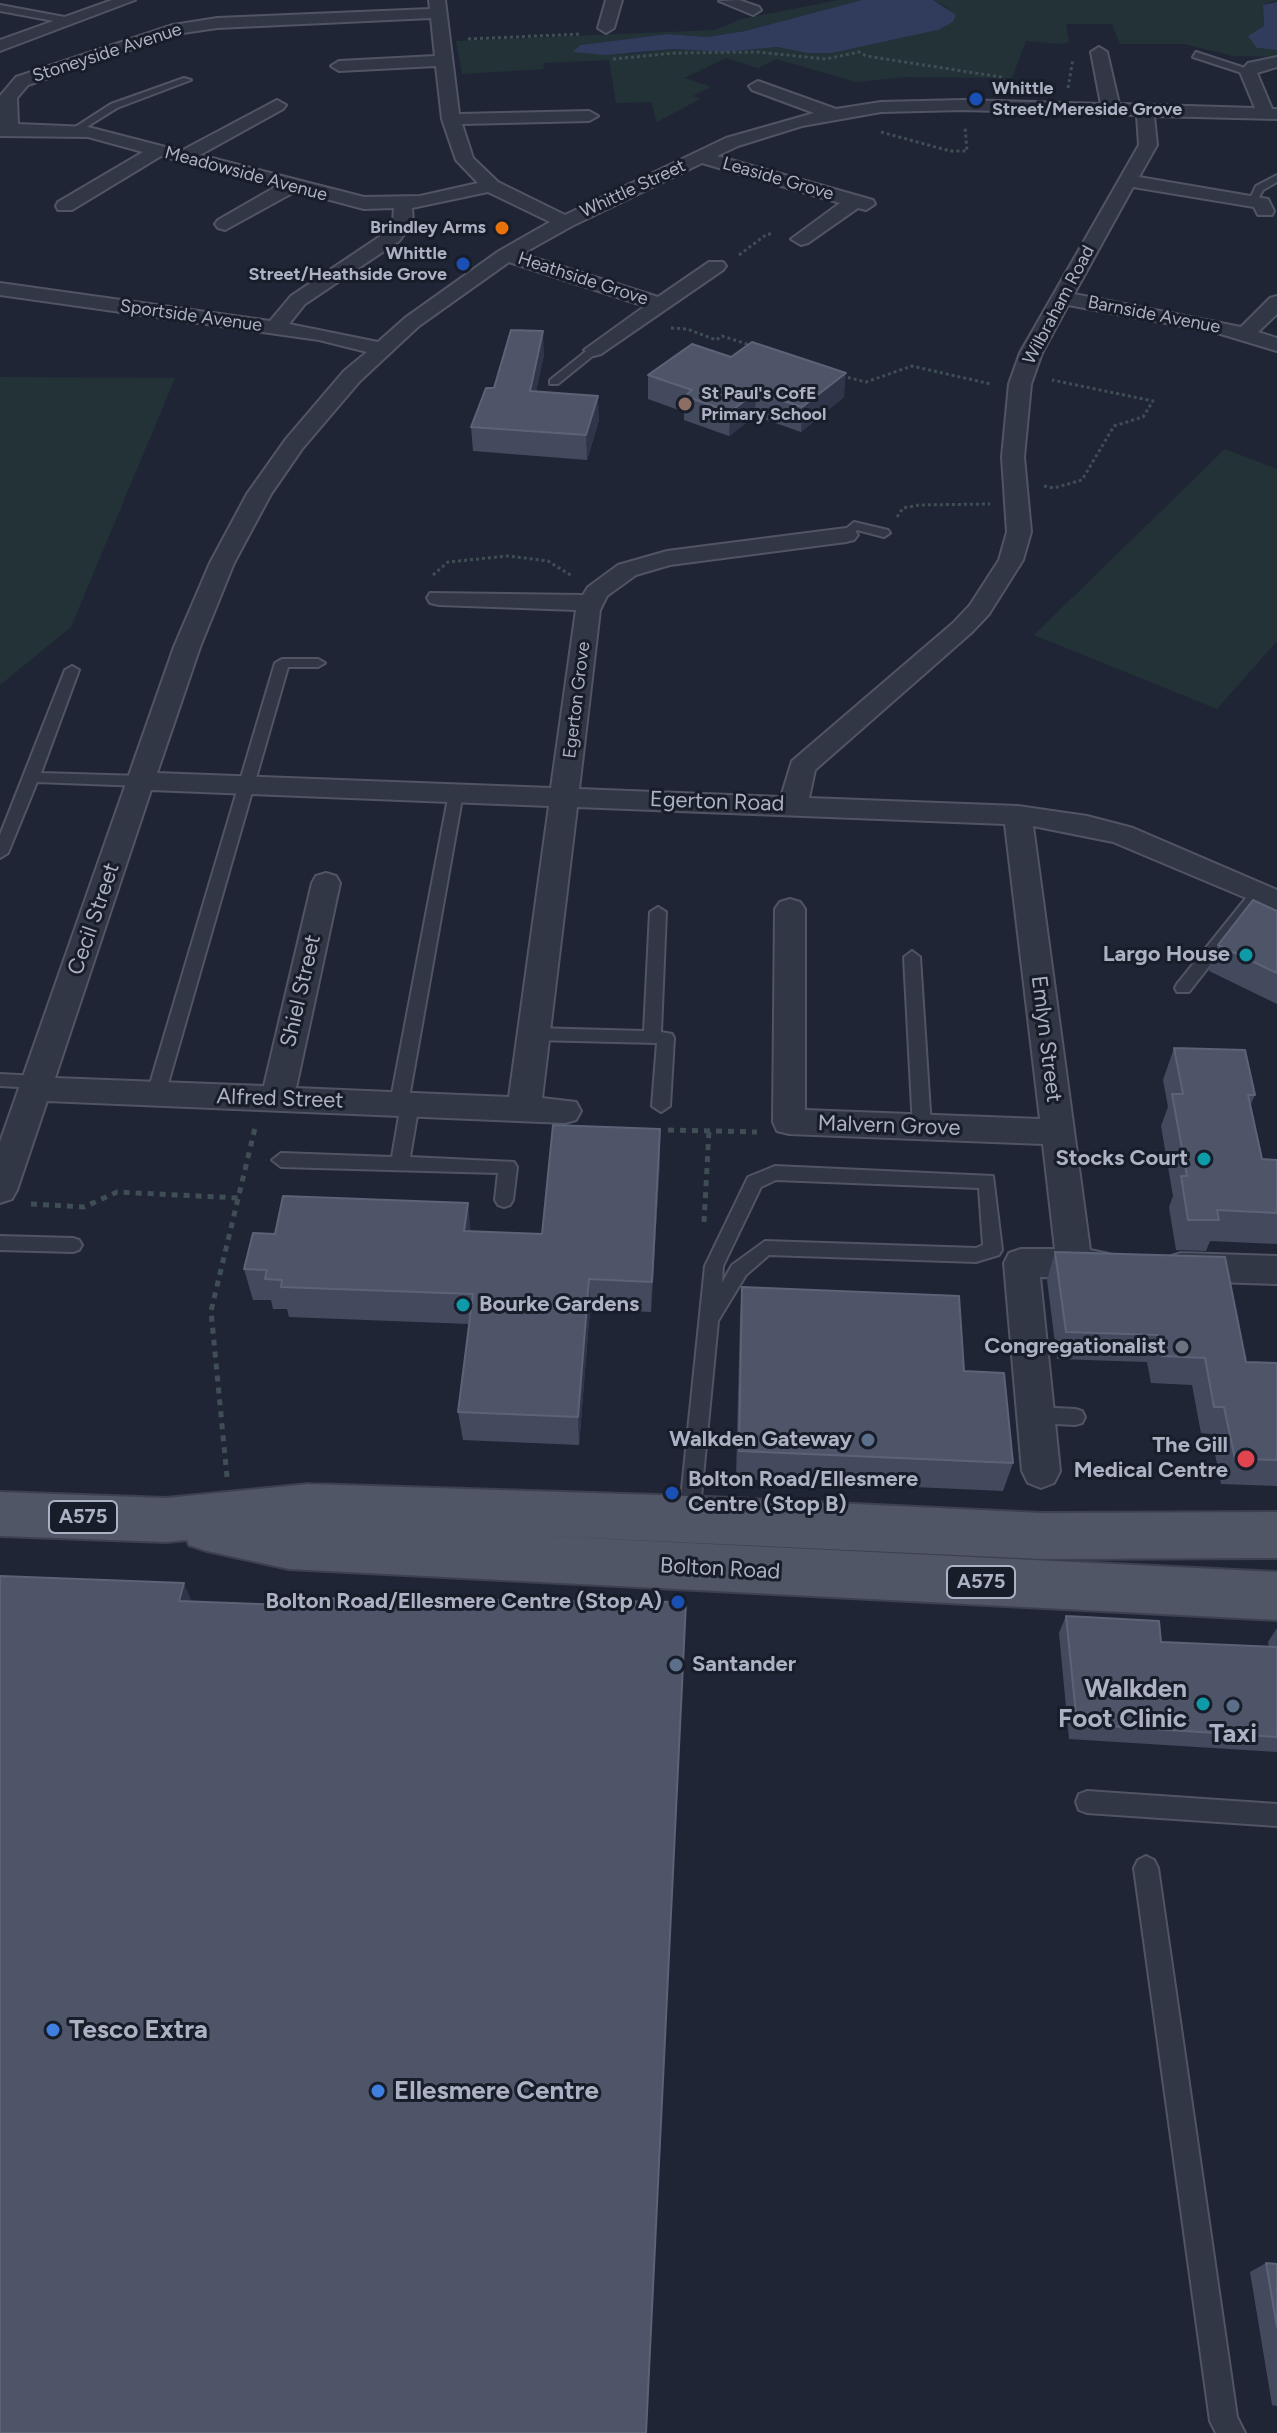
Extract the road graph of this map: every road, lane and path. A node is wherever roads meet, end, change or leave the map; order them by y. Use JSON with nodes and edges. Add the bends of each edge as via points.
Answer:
{"nodes":[{"id":1,"x":127,"y":0,"type":"edge"},
{"id":2,"x":245,"y":0,"type":"edge"},
{"id":3,"x":614,"y":0,"type":"edge"},
{"id":4,"x":437,"y":7,"type":"edge"},
{"id":5,"x":0,"y":8,"type":"edge"},
{"id":6,"x":70,"y":21,"type":"junction"},
{"id":7,"x":243,"y":22,"type":"junction"},
{"id":8,"x":606,"y":28,"type":"joint"},
{"id":9,"x":441,"y":40,"type":"junction"},
{"id":10,"x":0,"y":46,"type":"edge"},
{"id":11,"x":1196,"y":55,"type":"dead end"},
{"id":12,"x":1081,"y":58,"type":"joint"},
{"id":13,"x":613,"y":59,"type":"dead end"},
{"id":14,"x":443,"y":61,"type":"junction"},
{"id":15,"x":1277,"y":62,"type":"edge"},
{"id":16,"x":348,"y":68,"type":"dead end"},
{"id":17,"x":1248,"y":72,"type":"junction"},
{"id":18,"x":187,"y":80,"type":"dead end"},
{"id":19,"x":758,"y":86,"type":"dead end"},
{"id":20,"x":277,"y":105,"type":"dead end"},
{"id":21,"x":963,"y":105,"type":"junction"},
{"id":22,"x":1014,"y":105,"type":"junction"},
{"id":23,"x":1070,"y":107,"type":"junction"},
{"id":24,"x":1111,"y":109,"type":"junction"},
{"id":25,"x":856,"y":110,"type":"junction"},
{"id":26,"x":1145,"y":110,"type":"junction"},
{"id":27,"x":832,"y":114,"type":"junction"},
{"id":28,"x":1272,"y":114,"type":"edge"},
{"id":29,"x":589,"y":116,"type":"dead end"},
{"id":30,"x":451,"y":119,"type":"junction"},
{"id":31,"x":4,"y":130,"type":"edge"},
{"id":32,"x":74,"y":131,"type":"junction"},
{"id":33,"x":158,"y":150,"type":"junction"},
{"id":34,"x":183,"y":157,"type":"junction"},
{"id":35,"x":701,"y":157,"type":"junction"},
{"id":36,"x":1277,"y":178,"type":"edge"},
{"id":37,"x":1128,"y":181,"type":"junction"},
{"id":38,"x":291,"y":186,"type":"junction"},
{"id":39,"x":491,"y":186,"type":"junction"},
{"id":40,"x":403,"y":204,"type":"junction"},
{"id":41,"x":65,"y":206,"type":"dead end"},
{"id":42,"x":1259,"y":206,"type":"joint"},
{"id":43,"x":565,"y":222,"type":"junction"},
{"id":44,"x":225,"y":224,"type":"dead end"},
{"id":45,"x":780,"y":234,"type":"joint"},
{"id":46,"x":506,"y":255,"type":"junction"},
{"id":47,"x":716,"y":266,"type":"joint"},
{"id":48,"x":0,"y":289,"type":"edge"},
{"id":49,"x":1277,"y":297,"type":"edge"},
{"id":50,"x":1061,"y":298,"type":"junction"},
{"id":51,"x":661,"y":304,"type":"junction"},
{"id":52,"x":627,"y":327,"type":"junction"},
{"id":53,"x":275,"y":328,"type":"junction"},
{"id":54,"x":1246,"y":333,"type":"junction"},
{"id":55,"x":1277,"y":345,"type":"edge"},
{"id":56,"x":381,"y":349,"type":"junction"},
{"id":57,"x":594,"y":350,"type":"joint"},
{"id":58,"x":765,"y":350,"type":"edge"},
{"id":59,"x":835,"y":373,"type":"edge"},
{"id":60,"x":554,"y":382,"type":"dead end"},
{"id":61,"x":1021,"y":382,"type":"junction"},
{"id":62,"x":1015,"y":480,"type":"junction"},
{"id":63,"x":1018,"y":505,"type":"junction"},
{"id":64,"x":884,"y":533,"type":"joint"},
{"id":65,"x":846,"y":535,"type":"joint"},
{"id":66,"x":439,"y":598,"type":"dead end"},
{"id":67,"x":591,"y":603,"type":"junction"},
{"id":68,"x":187,"y":647,"type":"joint"},
{"id":69,"x":318,"y":663,"type":"dead end"},
{"id":70,"x":72,"y":670,"type":"dead end"},
{"id":71,"x":32,"y":777,"type":"junction"},
{"id":72,"x":141,"y":781,"type":"junction"},
{"id":73,"x":247,"y":785,"type":"junction"},
{"id":74,"x":456,"y":793,"type":"junction"},
{"id":75,"x":564,"y":797,"type":"junction"},
{"id":76,"x":793,"y":805,"type":"junction"},
{"id":77,"x":1018,"y":815,"type":"junction"},
{"id":78,"x":0,"y":853,"type":"edge"},
{"id":79,"x":326,"y":883,"type":"dead end"},
{"id":80,"x":1268,"y":896,"type":"edge"},
{"id":81,"x":790,"y":909,"type":"dead end"},
{"id":82,"x":658,"y":912,"type":"dead end"},
{"id":83,"x":912,"y":957,"type":"dead end"},
{"id":84,"x":1183,"y":988,"type":"dead end"},
{"id":85,"x":534,"y":1034,"type":"junction"},
{"id":86,"x":652,"y":1037,"type":"junction"},
{"id":87,"x":0,"y":1080,"type":"edge"},
{"id":88,"x":36,"y":1085,"type":"junction"},
{"id":89,"x":156,"y":1094,"type":"junction"},
{"id":90,"x":270,"y":1098,"type":"junction"},
{"id":91,"x":404,"y":1104,"type":"junction"},
{"id":92,"x":661,"y":1106,"type":"dead end"},
{"id":93,"x":524,"y":1109,"type":"junction"},
{"id":94,"x":565,"y":1111,"type":"dead end"},
{"id":95,"x":922,"y":1127,"type":"junction"},
{"id":96,"x":1058,"y":1132,"type":"junction"},
{"id":97,"x":281,"y":1160,"type":"dead end"},
{"id":98,"x":400,"y":1164,"type":"junction"},
{"id":99,"x":0,"y":1190,"type":"edge"},
{"id":100,"x":239,"y":1198,"type":"junction"},
{"id":101,"x":504,"y":1200,"type":"dead end"},
{"id":102,"x":28,"y":1204,"type":"dead end"},
{"id":103,"x":0,"y":1243,"type":"edge"},
{"id":104,"x":73,"y":1245,"type":"dead end"},
{"id":105,"x":1007,"y":1256,"type":"junction"},
{"id":106,"x":1074,"y":1263,"type":"junction"},
{"id":107,"x":1277,"y":1270,"type":"edge"},
{"id":108,"x":710,"y":1318,"type":"junction"},
{"id":109,"x":1036,"y":1415,"type":"junction"},
{"id":110,"x":1075,"y":1417,"type":"dead end"},
{"id":111,"x":1041,"y":1471,"type":"dead end"},
{"id":112,"x":230,"y":1513,"type":"junction"},
{"id":113,"x":0,"y":1514,"type":"edge"},
{"id":114,"x":689,"y":1518,"type":"junction"},
{"id":115,"x":166,"y":1520,"type":"junction"},
{"id":116,"x":1277,"y":1535,"type":"edge"},
{"id":117,"x":685,"y":1568,"type":"junction"},
{"id":118,"x":1277,"y":1596,"type":"edge"},
{"id":119,"x":1087,"y":1802,"type":"dead end"},
{"id":120,"x":1277,"y":1815,"type":"edge"},
{"id":121,"x":1146,"y":1868,"type":"dead end"},
{"id":122,"x":1231,"y":2433,"type":"edge"}],
"edges":[{"from":1,"to":6,"type":"street"},
{"from":2,"to":7,"type":"street"},
{"from":3,"to":8,"type":"street"},
{"from":4,"to":7,"type":"street","name":"Stoneyside Avenue"},
{"from":4,"to":9,"type":"street"},
{"from":5,"to":6,"type":"lane"},
{"from":6,"to":10,"type":"street"},
{"from":7,"to":31,"type":"street","name":"Stoneyside Avenue","via":[[187,26],[30,77],[8,97]]},
{"from":8,"to":9,"type":"path","via":[[589,34]]},
{"from":9,"to":14,"type":"street"},
{"from":11,"to":17,"type":"lane"},
{"from":12,"to":23,"type":"path","via":[[1074,58],[1068,78]]},
{"from":12,"to":24,"type":"street","via":[[1100,55]]},
{"from":13,"to":22,"type":"path","via":[[757,52],[826,59],[859,52],[1004,78]]},
{"from":14,"to":16,"type":"street"},
{"from":14,"to":30,"type":"street"},
{"from":15,"to":17,"type":"street"},
{"from":17,"to":28,"type":"street"},
{"from":18,"to":32,"type":"lane","via":[[114,106]]},
{"from":19,"to":27,"type":"street"},
{"from":20,"to":34,"type":"street"},
{"from":21,"to":22,"type":"street","name":"Whittle Street"},
{"from":21,"to":25,"type":"street","name":"Whittle Street"},
{"from":21,"to":25,"type":"path","via":[[967,151],[878,132]]},
{"from":22,"to":23,"type":"street","name":"Whittle Street"},
{"from":23,"to":24,"type":"street","name":"Whittle Street"},
{"from":24,"to":26,"type":"street","name":"Whittle Street"},
{"from":25,"to":27,"type":"street","name":"Whittle Street"},
{"from":26,"to":28,"type":"street","name":"Whittle Street"},
{"from":26,"to":37,"type":"street","name":"Wilbraham Road","via":[[1148,145]]},
{"from":27,"to":35,"type":"street","name":"Whittle Street","via":[[775,127]]},
{"from":29,"to":30,"type":"street"},
{"from":30,"to":39,"type":"street","via":[[465,160]]},
{"from":31,"to":32,"type":"street","name":"Meadowside Avenue"},
{"from":32,"to":33,"type":"street","name":"Meadowside Avenue"},
{"from":33,"to":34,"type":"street","name":"Meadowside Avenue"},
{"from":33,"to":41,"type":"street"},
{"from":34,"to":38,"type":"street","name":"Meadowside Avenue"},
{"from":35,"to":43,"type":"street","name":"Whittle Street"},
{"from":35,"to":45,"type":"street","name":"Leaside Grove","via":[[860,202],[807,241]]},
{"from":36,"to":42,"type":"lane","via":[[1259,188]]},
{"from":37,"to":42,"type":"street"},
{"from":37,"to":50,"type":"street","name":"Wilbraham Road"},
{"from":38,"to":40,"type":"street","name":"Meadowside Avenue","via":[[347,201]]},
{"from":38,"to":44,"type":"street"},
{"from":39,"to":40,"type":"street","name":"Meadowside Avenue"},
{"from":39,"to":43,"type":"street"},
{"from":40,"to":53,"type":"street","via":[[403,222],[392,237],[298,300]]},
{"from":43,"to":46,"type":"street","name":"Whittle Street"},
{"from":45,"to":47,"type":"path","via":[[767,234]]},
{"from":46,"to":51,"type":"street","name":"Heathside Grove"},
{"from":46,"to":56,"type":"street","name":"Whittle Street"},
{"from":47,"to":51,"type":"street","name":"Heathside Grove"},
{"from":48,"to":53,"type":"street","name":"Sportside Avenue"},
{"from":49,"to":54,"type":"street","name":"Barnside Avenue"},
{"from":50,"to":54,"type":"street","name":"Barnside Avenue"},
{"from":50,"to":61,"type":"street","name":"Wilbraham Road"},
{"from":51,"to":52,"type":"street","name":"Heathside Grove"},
{"from":52,"to":57,"type":"street","name":"Heathside Grove"},
{"from":52,"to":58,"type":"path","via":[[687,329]]},
{"from":53,"to":56,"type":"street","name":"Sportside Avenue"},
{"from":54,"to":55,"type":"street","name":"Barnside Avenue"},
{"from":56,"to":68,"type":"street","name":"Whittle Street","via":[[322,409],[259,494],[222,563]]},
{"from":57,"to":60,"type":"lane"},
{"from":59,"to":61,"type":"path","via":[[866,382],[912,366]]},
{"from":61,"to":62,"type":"street","name":"Wilbraham Road"},
{"from":61,"to":62,"type":"path","via":[[1153,401],[1143,417],[1114,426],[1082,480],[1054,488]]},
{"from":62,"to":63,"type":"street","name":"Wilbraham Road"},
{"from":63,"to":64,"type":"path","via":[[903,508]]},
{"from":63,"to":76,"type":"street","name":"Wilbraham Road","via":[[1017,547],[980,609],[811,757],[797,777]]},
{"from":64,"to":65,"type":"lane","via":[[854,526]]},
{"from":65,"to":67,"type":"street","via":[[627,570],[606,583]]},
{"from":66,"to":67,"type":"street","via":[[464,608]]},
{"from":67,"to":75,"type":"street","name":"Egerton Grove"},
{"from":68,"to":72,"type":"street","name":"Cecil Street"},
{"from":69,"to":73,"type":"lane","via":[[282,663]]},
{"from":70,"to":71,"type":"lane"},
{"from":71,"to":72,"type":"lane"},
{"from":71,"to":78,"type":"lane"},
{"from":72,"to":73,"type":"street","name":"Egerton Road"},
{"from":72,"to":88,"type":"street","name":"Cecil Street"},
{"from":73,"to":74,"type":"street","name":"Egerton Road"},
{"from":73,"to":89,"type":"lane"},
{"from":74,"to":75,"type":"street","name":"Egerton Road"},
{"from":74,"to":91,"type":"lane"},
{"from":75,"to":76,"type":"street","name":"Egerton Road"},
{"from":75,"to":85,"type":"street"},
{"from":76,"to":77,"type":"street","name":"Egerton Road"},
{"from":77,"to":80,"type":"street","name":"Egerton Road","via":[[1123,835]]},
{"from":77,"to":96,"type":"street","name":"Emlyn Street"},
{"from":79,"to":90,"type":"street","name":"Shiel Street"},
{"from":80,"to":84,"type":"lane"},
{"from":81,"to":95,"type":"street","name":"Malvern Grove","via":[[789,1122]]},
{"from":82,"to":86,"type":"lane"},
{"from":83,"to":95,"type":"lane"},
{"from":85,"to":86,"type":"lane"},
{"from":85,"to":93,"type":"street"},
{"from":86,"to":92,"type":"lane","via":[[666,1038]]},
{"from":87,"to":88,"type":"lane"},
{"from":88,"to":89,"type":"street","name":"Alfred Street"},
{"from":88,"to":99,"type":"street","name":"Cecil Street"},
{"from":89,"to":90,"type":"street","name":"Alfred Street"},
{"from":90,"to":91,"type":"street","name":"Alfred Street"},
{"from":90,"to":100,"type":"path"},
{"from":91,"to":93,"type":"street","name":"Alfred Street"},
{"from":91,"to":98,"type":"lane"},
{"from":93,"to":94,"type":"street","name":"Alfred Street"},
{"from":95,"to":96,"type":"street","name":"Malvern Grove"},
{"from":96,"to":106,"type":"street","name":"Emlyn Street"},
{"from":97,"to":98,"type":"lane"},
{"from":98,"to":101,"type":"lane","via":[[508,1167]]},
{"from":100,"to":102,"type":"path","via":[[117,1192],[84,1207]]},
{"from":100,"to":112,"type":"path","via":[[211,1311]]},
{"from":103,"to":104,"type":"lane"},
{"from":105,"to":106,"type":"street"},
{"from":105,"to":108,"type":"lane","via":[[765,1248],[739,1270]]},
{"from":105,"to":108,"type":"lane","via":[[987,1181],[775,1173],[754,1182],[714,1266]]},
{"from":105,"to":109,"type":"street"},
{"from":106,"to":107,"type":"street"},
{"from":108,"to":114,"type":"lane"},
{"from":109,"to":110,"type":"lane"},
{"from":109,"to":111,"type":"street"},
{"from":112,"to":114,"type":"main road","name":"Bolton Road","number":"A575","via":[[309,1506]]},
{"from":112,"to":115,"type":"main road","name":"Bolton Road","number":"A575"},
{"from":113,"to":115,"type":"main road","name":"Bolton Road","number":"A575"},
{"from":114,"to":116,"type":"main road","name":"Bolton Road","number":"A575","via":[[1042,1536]]},
{"from":114,"to":117,"type":"lane"},
{"from":115,"to":117,"type":"main road","name":"Bolton Road","number":"A575","via":[[289,1546]]},
{"from":117,"to":118,"type":"main road","name":"Bolton Road","number":"A575"},
{"from":119,"to":120,"type":"lane"},
{"from":121,"to":122,"type":"lane","via":[[1224,2421]]}]}
